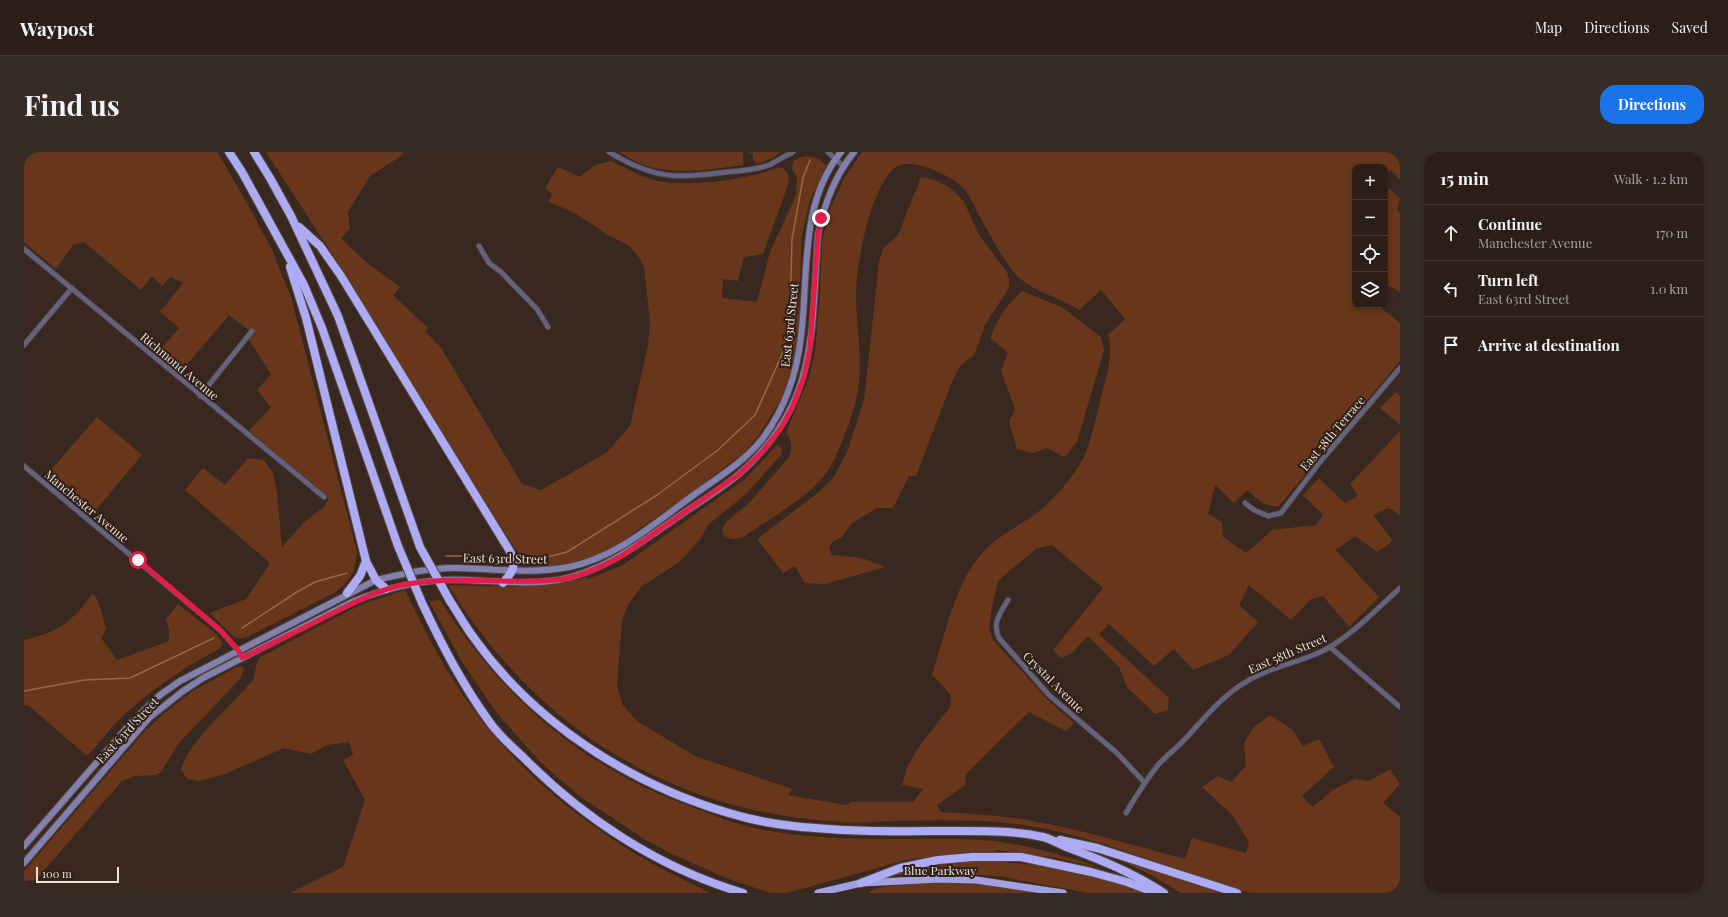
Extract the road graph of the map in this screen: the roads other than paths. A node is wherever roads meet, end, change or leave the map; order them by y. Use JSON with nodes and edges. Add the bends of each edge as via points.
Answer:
{"nodes":[{"id":1,"x":229,"y":152,"type":"edge"},
{"id":2,"x":254,"y":152,"type":"edge"},
{"id":3,"x":609,"y":152,"type":"edge"},
{"id":4,"x":793,"y":152,"type":"edge"},
{"id":5,"x":828,"y":152,"type":"edge"},
{"id":6,"x":841,"y":152,"type":"edge"},
{"id":7,"x":854,"y":152,"type":"edge"},
{"id":8,"x":836,"y":158,"type":"junction"},
{"id":9,"x":843,"y":166,"type":"junction"},
{"id":10,"x":295,"y":224,"type":"junction"},
{"id":11,"x":478,"y":246,"type":"dead end"},
{"id":12,"x":24,"y":249,"type":"edge"},
{"id":13,"x":285,"y":251,"type":"junction"},
{"id":14,"x":72,"y":288,"type":"junction"},
{"id":15,"x":548,"y":327,"type":"dead end"},
{"id":16,"x":252,"y":331,"type":"dead end"},
{"id":17,"x":24,"y":345,"type":"edge"},
{"id":18,"x":1400,"y":368,"type":"edge"},
{"id":19,"x":200,"y":396,"type":"junction"},
{"id":20,"x":24,"y":466,"type":"edge"},
{"id":21,"x":324,"y":497,"type":"dead end"},
{"id":22,"x":1245,"y":503,"type":"dead end"},
{"id":23,"x":366,"y":561,"type":"junction"},
{"id":24,"x":512,"y":571,"type":"junction"},
{"id":25,"x":376,"y":580,"type":"junction"},
{"id":26,"x":503,"y":582,"type":"junction"},
{"id":27,"x":1400,"y":588,"type":"edge"},
{"id":28,"x":386,"y":590,"type":"junction"},
{"id":29,"x":347,"y":593,"type":"junction"},
{"id":30,"x":1008,"y":600,"type":"dead end"},
{"id":31,"x":1330,"y":647,"type":"junction"},
{"id":32,"x":238,"y":650,"type":"junction"},
{"id":33,"x":242,"y":658,"type":"junction"},
{"id":34,"x":1400,"y":707,"type":"edge"},
{"id":35,"x":1144,"y":782,"type":"junction"},
{"id":36,"x":1126,"y":813,"type":"dead end"},
{"id":37,"x":1045,"y":838,"type":"junction"},
{"id":38,"x":24,"y":846,"type":"edge"},
{"id":39,"x":24,"y":863,"type":"edge"},
{"id":40,"x":705,"y":879,"type":"junction"},
{"id":41,"x":861,"y":883,"type":"junction"},
{"id":42,"x":726,"y":893,"type":"edge"},
{"id":43,"x":742,"y":893,"type":"edge"},
{"id":44,"x":818,"y":893,"type":"edge"},
{"id":45,"x":1063,"y":893,"type":"edge"},
{"id":46,"x":1156,"y":893,"type":"edge"},
{"id":47,"x":1164,"y":893,"type":"edge"},
{"id":48,"x":1237,"y":893,"type":"edge"}],
"edges":[{"from":1,"to":13,"type":"highway"},
{"from":2,"to":10,"type":"highway"},
{"from":3,"to":4,"type":"street","via":[[627,163],[649,171],[690,176],[757,168]]},
{"from":5,"to":8,"type":"street"},
{"from":6,"to":8,"type":"main road","name":"East 63rd Street"},
{"from":7,"to":9,"type":"main road","name":"East 63rd Street"},
{"from":8,"to":9,"type":"street"},
{"from":8,"to":24,"type":"main road","name":"East 63rd Street","via":[[820,191],[810,223],[803,324],[795,373],[783,405],[763,437],[737,464],[614,551],[598,559],[570,567]]},
{"from":9,"to":26,"type":"main road","name":"East 63rd Street","via":[[825,203],[818,235],[810,348],[804,377],[781,428],[762,452],[738,475],[607,564],[579,575],[556,580]]},
{"from":10,"to":24,"type":"highway","via":[[320,246],[363,310],[511,553],[514,563]]},
{"from":10,"to":37,"type":"highway","bridge":true,"via":[[338,316],[420,547],[474,639],[525,697],[578,740],[643,780],[674,794],[748,818],[784,825],[844,830],[1001,831]]},
{"from":11,"to":15,"type":"street","via":[[489,263],[537,309]]},
{"from":12,"to":14,"type":"street","name":"Richmond Avenue"},
{"from":13,"to":23,"type":"highway","via":[[306,318]]},
{"from":13,"to":40,"type":"highway","bridge":true,"via":[[304,285],[322,328],[398,546],[422,603],[450,660],[492,725],[539,774],[599,822],[643,850]]},
{"from":14,"to":17,"type":"street"},
{"from":14,"to":19,"type":"street","name":"Richmond Avenue"},
{"from":16,"to":19,"type":"street"},
{"from":18,"to":22,"type":"street","name":"East 58th Terrace","via":[[1320,462],[1281,513],[1268,516]]},
{"from":19,"to":21,"type":"street","name":"Richmond Avenue"},
{"from":20,"to":32,"type":"street","name":"Manchester Avenue","via":[[215,626]]},
{"from":23,"to":25,"type":"highway"},
{"from":23,"to":29,"type":"highway","via":[[360,576]]},
{"from":24,"to":25,"type":"main road","name":"East 63rd Street","via":[[440,568]]},
{"from":24,"to":26,"type":"highway"},
{"from":25,"to":28,"type":"highway"},
{"from":25,"to":29,"type":"main road","name":"East 63rd Street"},
{"from":26,"to":28,"type":"main road","name":"East 63rd Street","via":[[441,580],[413,583]]},
{"from":27,"to":31,"type":"street","name":"East 58th Street"},
{"from":28,"to":33,"type":"main road","name":"East 63rd Street","via":[[352,602]]},
{"from":29,"to":32,"type":"main road","name":"East 63rd Street"},
{"from":30,"to":35,"type":"street","name":"Crystal Avenue","via":[[996,622],[995,630],[999,638],[1049,695],[1117,753]]},
{"from":31,"to":34,"type":"street"},
{"from":31,"to":35,"type":"street","name":"East 58th Street","via":[[1267,670],[1232,690]]},
{"from":32,"to":33,"type":"street","name":"Manchester Avenue"},
{"from":32,"to":38,"type":"main road","name":"East 63rd Street","via":[[180,681],[145,708]]},
{"from":33,"to":39,"type":"main road","name":"East 63rd Street","via":[[203,678],[149,718]]},
{"from":35,"to":36,"type":"street","name":"East 58th Street"},
{"from":37,"to":47,"type":"highway","via":[[1112,864]]},
{"from":37,"to":48,"type":"highway","via":[[1097,848]]},
{"from":40,"to":42,"type":"highway"},
{"from":40,"to":43,"type":"highway"},
{"from":41,"to":44,"type":"highway","name":"Blue Parkway"},
{"from":41,"to":45,"type":"highway","name":"Blue Parkway","via":[[976,880]]},
{"from":41,"to":46,"type":"highway","via":[[900,868],[938,860],[972,857],[1021,858],[1091,872]]}]}
